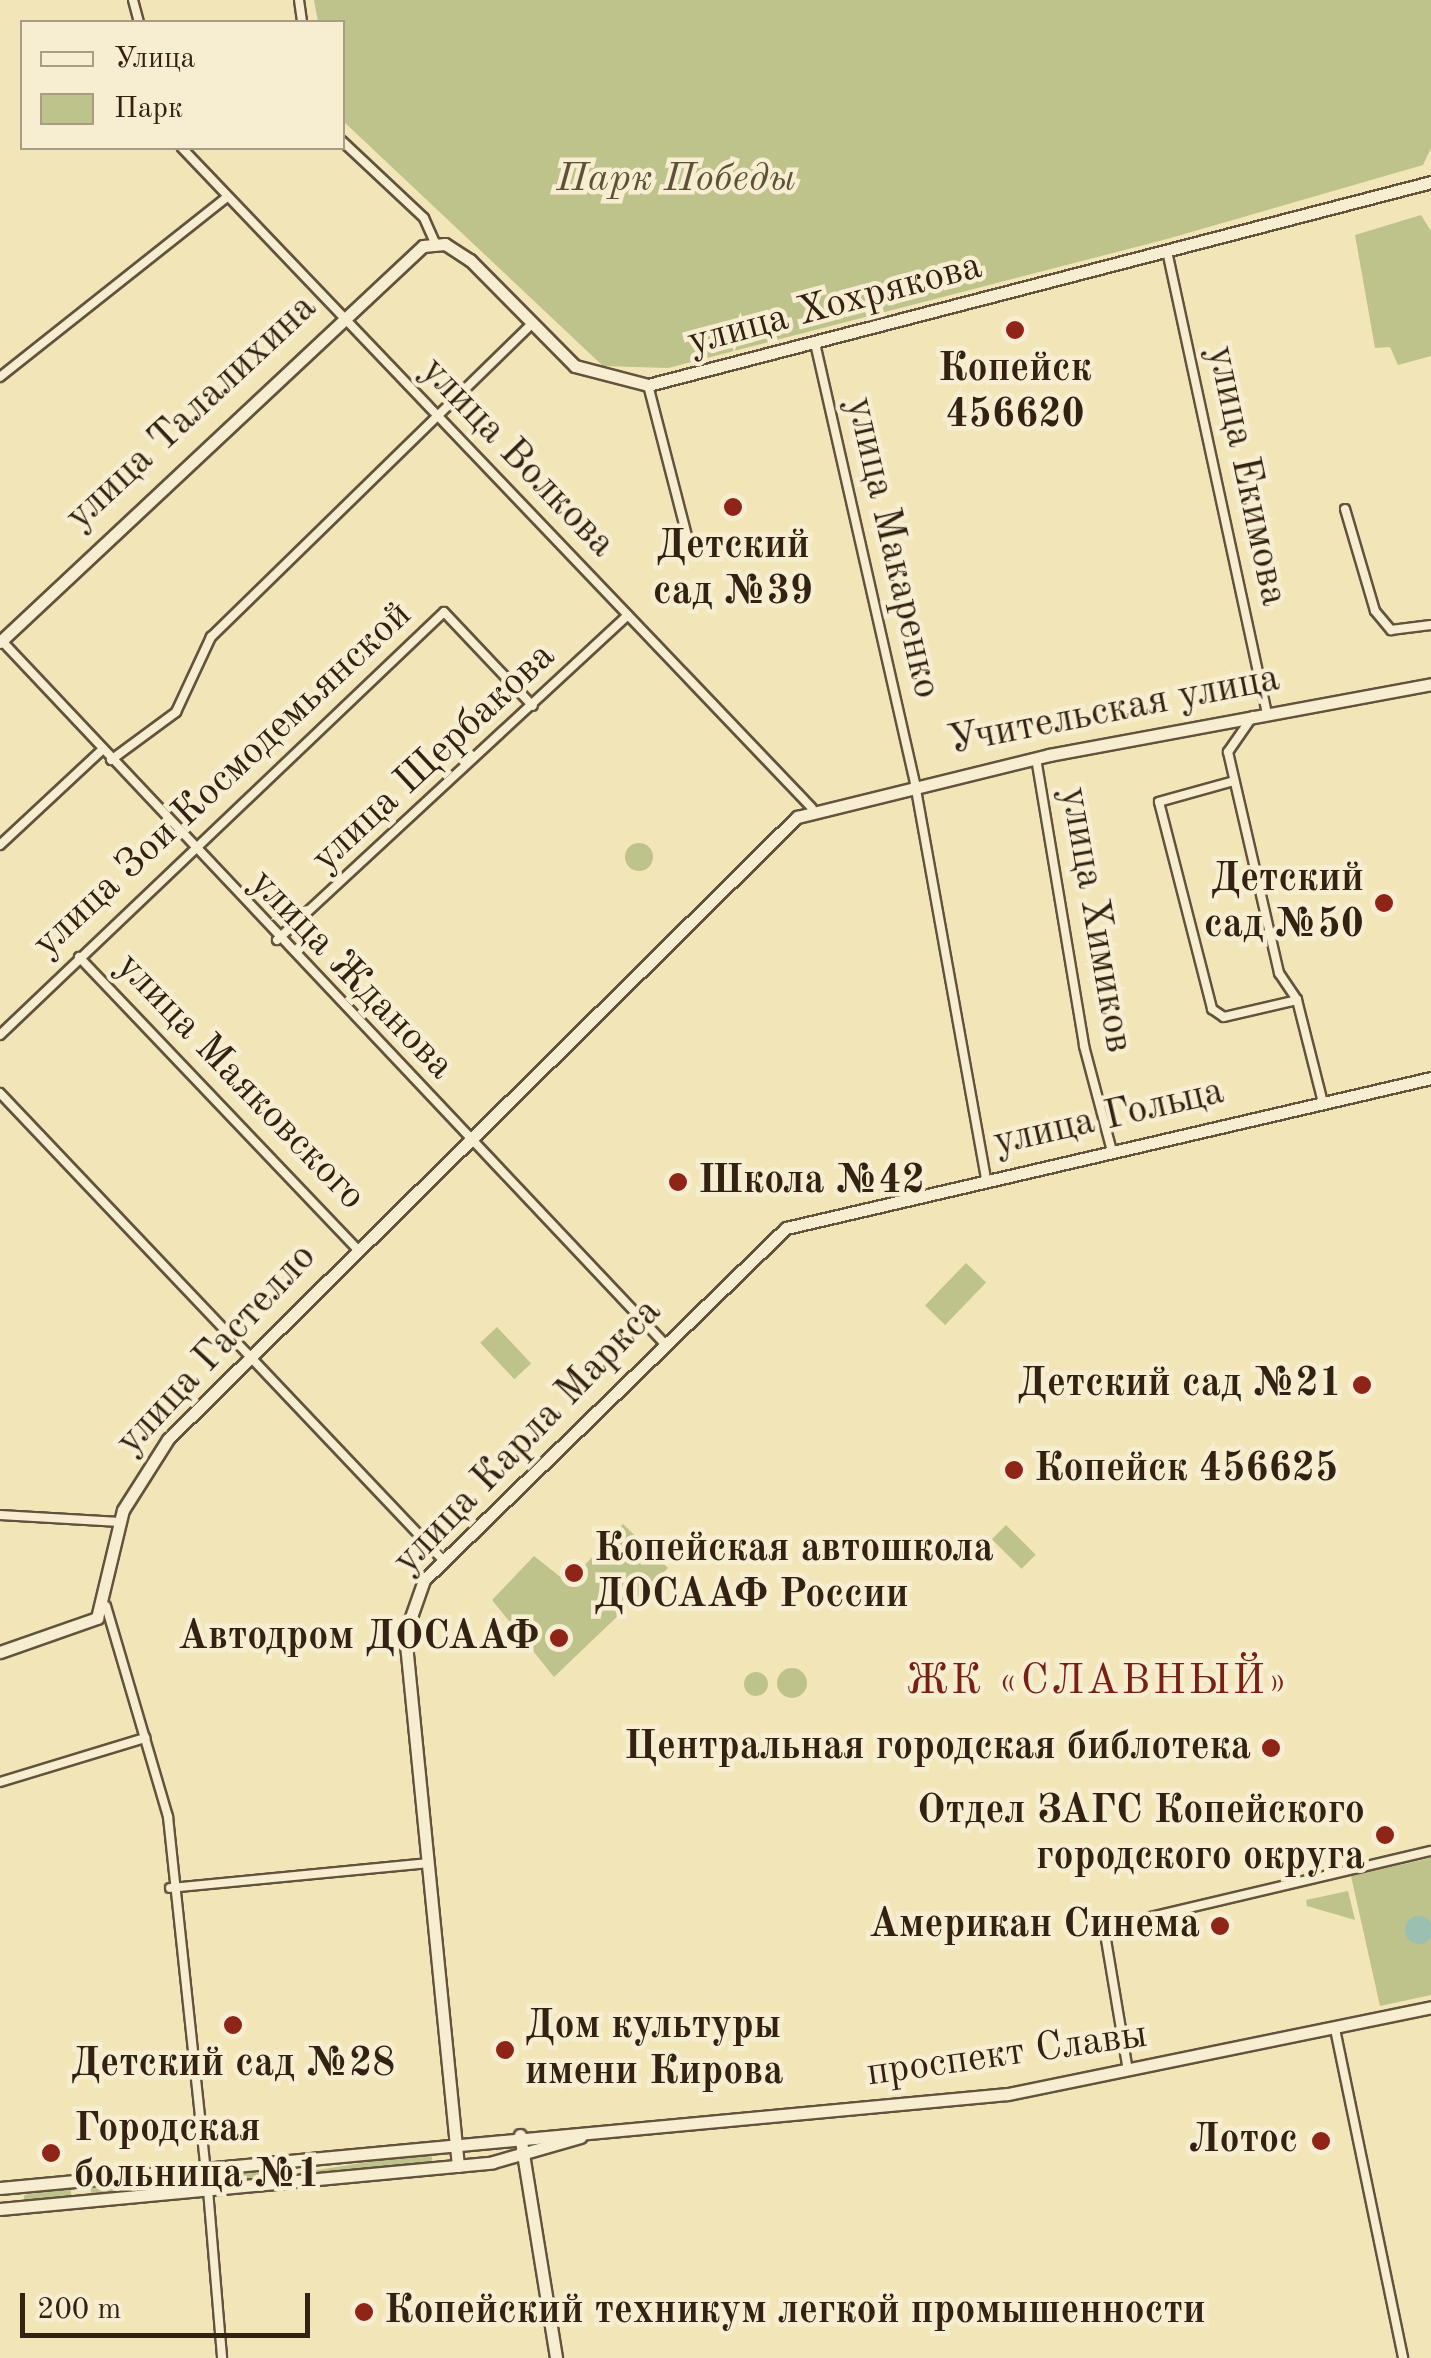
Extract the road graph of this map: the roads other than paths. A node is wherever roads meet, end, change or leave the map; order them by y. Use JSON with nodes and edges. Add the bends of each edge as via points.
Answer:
{"nodes":[{"id":1,"x":345,"y":143,"type":"edge"},
{"id":2,"x":184,"y":150,"type":"edge"},
{"id":3,"x":1431,"y":182,"type":"edge"},
{"id":4,"x":227,"y":197,"type":"junction"},
{"id":5,"x":435,"y":243,"type":"junction"},
{"id":6,"x":1167,"y":251,"type":"junction"},
{"id":7,"x":342,"y":318,"type":"junction"},
{"id":8,"x":530,"y":326,"type":"junction"},
{"id":9,"x":816,"y":343,"type":"junction"},
{"id":10,"x":0,"y":377,"type":"edge"},
{"id":11,"x":648,"y":384,"type":"junction"},
{"id":12,"x":435,"y":418,"type":"junction"},
{"id":13,"x":1346,"y":508,"type":"dead end"},
{"id":14,"x":691,"y":552,"type":"dead end"},
{"id":15,"x":628,"y":615,"type":"junction"},
{"id":16,"x":1431,"y":625,"type":"edge"},
{"id":17,"x":1,"y":642,"type":"edge"},
{"id":18,"x":1431,"y":684,"type":"edge"},
{"id":19,"x":533,"y":706,"type":"junction"},
{"id":20,"x":1267,"y":714,"type":"junction"},
{"id":21,"x":1253,"y":716,"type":"junction"},
{"id":22,"x":102,"y":750,"type":"junction"},
{"id":23,"x":1036,"y":758,"type":"junction"},
{"id":24,"x":111,"y":760,"type":"junction"},
{"id":25,"x":1234,"y":781,"type":"junction"},
{"id":26,"x":914,"y":784,"type":"junction"},
{"id":27,"x":812,"y":808,"type":"junction"},
{"id":28,"x":0,"y":845,"type":"edge"},
{"id":29,"x":189,"y":850,"type":"junction"},
{"id":30,"x":277,"y":940,"type":"junction"},
{"id":31,"x":79,"y":956,"type":"junction"},
{"id":32,"x":1297,"y":1000,"type":"junction"},
{"id":33,"x":0,"y":1035,"type":"edge"},
{"id":34,"x":1431,"y":1078,"type":"edge"},
{"id":35,"x":0,"y":1094,"type":"edge"},
{"id":36,"x":1323,"y":1102,"type":"junction"},
{"id":37,"x":467,"y":1140,"type":"junction"},
{"id":38,"x":1112,"y":1151,"type":"junction"},
{"id":39,"x":986,"y":1179,"type":"junction"},
{"id":40,"x":802,"y":1222,"type":"joint"},
{"id":41,"x":357,"y":1249,"type":"junction"},
{"id":42,"x":664,"y":1344,"type":"junction"},
{"id":43,"x":250,"y":1356,"type":"junction"},
{"id":44,"x":0,"y":1515,"type":"edge"},
{"id":45,"x":120,"y":1522,"type":"junction"},
{"id":46,"x":443,"y":1560,"type":"junction"},
{"id":47,"x":106,"y":1606,"type":"junction"},
{"id":48,"x":0,"y":1652,"type":"edge"},
{"id":49,"x":145,"y":1738,"type":"junction"},
{"id":50,"x":0,"y":1782,"type":"edge"},
{"id":51,"x":1431,"y":1851,"type":"edge"},
{"id":52,"x":428,"y":1863,"type":"junction"},
{"id":53,"x":170,"y":1888,"type":"junction"},
{"id":54,"x":1431,"y":2007,"type":"edge"},
{"id":55,"x":1335,"y":2029,"type":"junction"},
{"id":56,"x":1128,"y":2074,"type":"junction"},
{"id":57,"x":520,"y":2135,"type":"junction"},
{"id":58,"x":586,"y":2135,"type":"junction"},
{"id":59,"x":454,"y":2141,"type":"junction"},
{"id":60,"x":524,"y":2156,"type":"junction"},
{"id":61,"x":286,"y":2158,"type":"junction"},
{"id":62,"x":205,"y":2166,"type":"junction"},
{"id":63,"x":458,"y":2166,"type":"junction"},
{"id":64,"x":288,"y":2182,"type":"junction"},
{"id":65,"x":0,"y":2188,"type":"edge"},
{"id":66,"x":208,"y":2190,"type":"junction"},
{"id":67,"x":0,"y":2209,"type":"edge"},
{"id":68,"x":222,"y":2358,"type":"edge"},
{"id":69,"x":556,"y":2358,"type":"edge"},
{"id":70,"x":1403,"y":2358,"type":"edge"}],
"edges":[{"from":1,"to":5,"type":"street","name":"улица Хохрякова","via":[[424,218]]},
{"from":2,"to":4,"type":"street","name":"улица Волкова"},
{"from":3,"to":6,"type":"street","name":"улица Хохрякова"},
{"from":4,"to":7,"type":"street","name":"улица Волкова"},
{"from":4,"to":10,"type":"street"},
{"from":5,"to":7,"type":"street","name":"улица Талалихина","via":[[398,261]]},
{"from":5,"to":8,"type":"street","name":"улица Хохрякова","via":[[470,260]]},
{"from":6,"to":9,"type":"street","name":"улица Хохрякова"},
{"from":6,"to":20,"type":"street","name":"улица Екимова"},
{"from":7,"to":12,"type":"street","name":"улица Волкова"},
{"from":7,"to":17,"type":"street","name":"улица Талалихина"},
{"from":8,"to":11,"type":"street","name":"улица Хохрякова","via":[[586,371]]},
{"from":8,"to":12,"type":"street"},
{"from":9,"to":11,"type":"street","name":"улица Хохрякова"},
{"from":9,"to":26,"type":"street","name":"улица Макаренко"},
{"from":11,"to":14,"type":"street"},
{"from":12,"to":15,"type":"street","name":"улица Волкова"},
{"from":12,"to":24,"type":"street","via":[[211,637],[176,712]]},
{"from":13,"to":16,"type":"street","via":[[1375,611],[1391,630]]},
{"from":15,"to":19,"type":"street","name":"улица Щербакова"},
{"from":15,"to":27,"type":"street","name":"улица Волкова"},
{"from":17,"to":22,"type":"street","name":"улица Жданова"},
{"from":18,"to":20,"type":"street","name":"Учительская улица"},
{"from":19,"to":29,"type":"street","name":"улица Зои Космодемьянской","via":[[444,612]]},
{"from":19,"to":30,"type":"street","name":"улица Щербакова"},
{"from":20,"to":21,"type":"street","name":"Учительская улица"},
{"from":21,"to":23,"type":"street","name":"Учительская улица"},
{"from":21,"to":25,"type":"street","via":[[1228,745]]},
{"from":22,"to":24,"type":"street","name":"улица Жданова"},
{"from":22,"to":28,"type":"street"},
{"from":23,"to":26,"type":"street","name":"Учительская улица"},
{"from":23,"to":38,"type":"street","name":"улица Химиков","via":[[1084,1046]]},
{"from":24,"to":29,"type":"street","name":"улица Жданова"},
{"from":25,"to":32,"type":"street","via":[[1279,973]]},
{"from":25,"to":32,"type":"street","via":[[1159,802],[1212,1010],[1224,1017]]},
{"from":26,"to":27,"type":"street","name":"Учительская улица"},
{"from":26,"to":39,"type":"street","name":"улица Макаренко"},
{"from":27,"to":37,"type":"street","name":"улица Гастелло"},
{"from":29,"to":30,"type":"street","name":"улица Жданова"},
{"from":29,"to":31,"type":"street","name":"улица Зои Космодемьянской"},
{"from":30,"to":37,"type":"street","name":"улица Жданова"},
{"from":31,"to":33,"type":"street","name":"улица Зои Космодемьянской"},
{"from":31,"to":41,"type":"street","name":"улица Маяковского"},
{"from":32,"to":36,"type":"street"},
{"from":34,"to":36,"type":"street","name":"улица Гольца"},
{"from":35,"to":43,"type":"street"},
{"from":36,"to":38,"type":"street","name":"улица Гольца"},
{"from":37,"to":41,"type":"street","name":"улица Гастелло"},
{"from":37,"to":42,"type":"street","name":"улица Жданова"},
{"from":38,"to":39,"type":"street","name":"улица Гольца"},
{"from":39,"to":40,"type":"street","name":"улица Гольца"},
{"from":40,"to":42,"type":"street","name":"улица Карла Маркса","via":[[773,1236]]},
{"from":41,"to":43,"type":"street","name":"улица Гастелло"},
{"from":42,"to":46,"type":"street","name":"улица Карла Маркса"},
{"from":43,"to":45,"type":"street","name":"улица Гастелло","via":[[168,1439]]},
{"from":43,"to":46,"type":"street"},
{"from":44,"to":45,"type":"street"},
{"from":45,"to":47,"type":"street","name":"улица Гастелло"},
{"from":46,"to":52,"type":"street","name":"улица Карла Маркса","via":[[412,1597],[405,1634]]},
{"from":47,"to":48,"type":"street","via":[[85,1625]]},
{"from":47,"to":49,"type":"street","name":"улица Гастелло"},
{"from":49,"to":50,"type":"street"},
{"from":49,"to":53,"type":"street","name":"улица Гастелло","via":[[168,1816]]},
{"from":51,"to":56,"type":"street","via":[[1104,1928]]},
{"from":52,"to":53,"type":"street"},
{"from":52,"to":59,"type":"street","name":"улица Карла Маркса"},
{"from":53,"to":62,"type":"street","name":"улица Гастелло"},
{"from":54,"to":55,"type":"street","name":"проспект Славы"},
{"from":55,"to":56,"type":"street","name":"проспект Славы"},
{"from":55,"to":70,"type":"street"},
{"from":56,"to":58,"type":"street","name":"проспект Славы"},
{"from":57,"to":58,"type":"street","name":"проспект Славы"},
{"from":57,"to":59,"type":"street","name":"проспект Славы"},
{"from":57,"to":60,"type":"street"},
{"from":58,"to":60,"type":"street","name":"проспект Славы"},
{"from":59,"to":61,"type":"street","name":"проспект Славы"},
{"from":59,"to":63,"type":"street","name":"улица Карла Маркса"},
{"from":60,"to":63,"type":"street","name":"проспект Славы"},
{"from":60,"to":69,"type":"street"},
{"from":61,"to":62,"type":"street","name":"проспект Славы"},
{"from":61,"to":64,"type":"street"},
{"from":62,"to":65,"type":"street","name":"проспект Славы"},
{"from":62,"to":66,"type":"street","name":"улица Гастелло"},
{"from":63,"to":64,"type":"street","name":"проспект Славы"},
{"from":64,"to":66,"type":"street","name":"проспект Славы"},
{"from":66,"to":67,"type":"street","name":"проспект Славы"},
{"from":66,"to":68,"type":"street","name":"улица Гастелло"}]}
